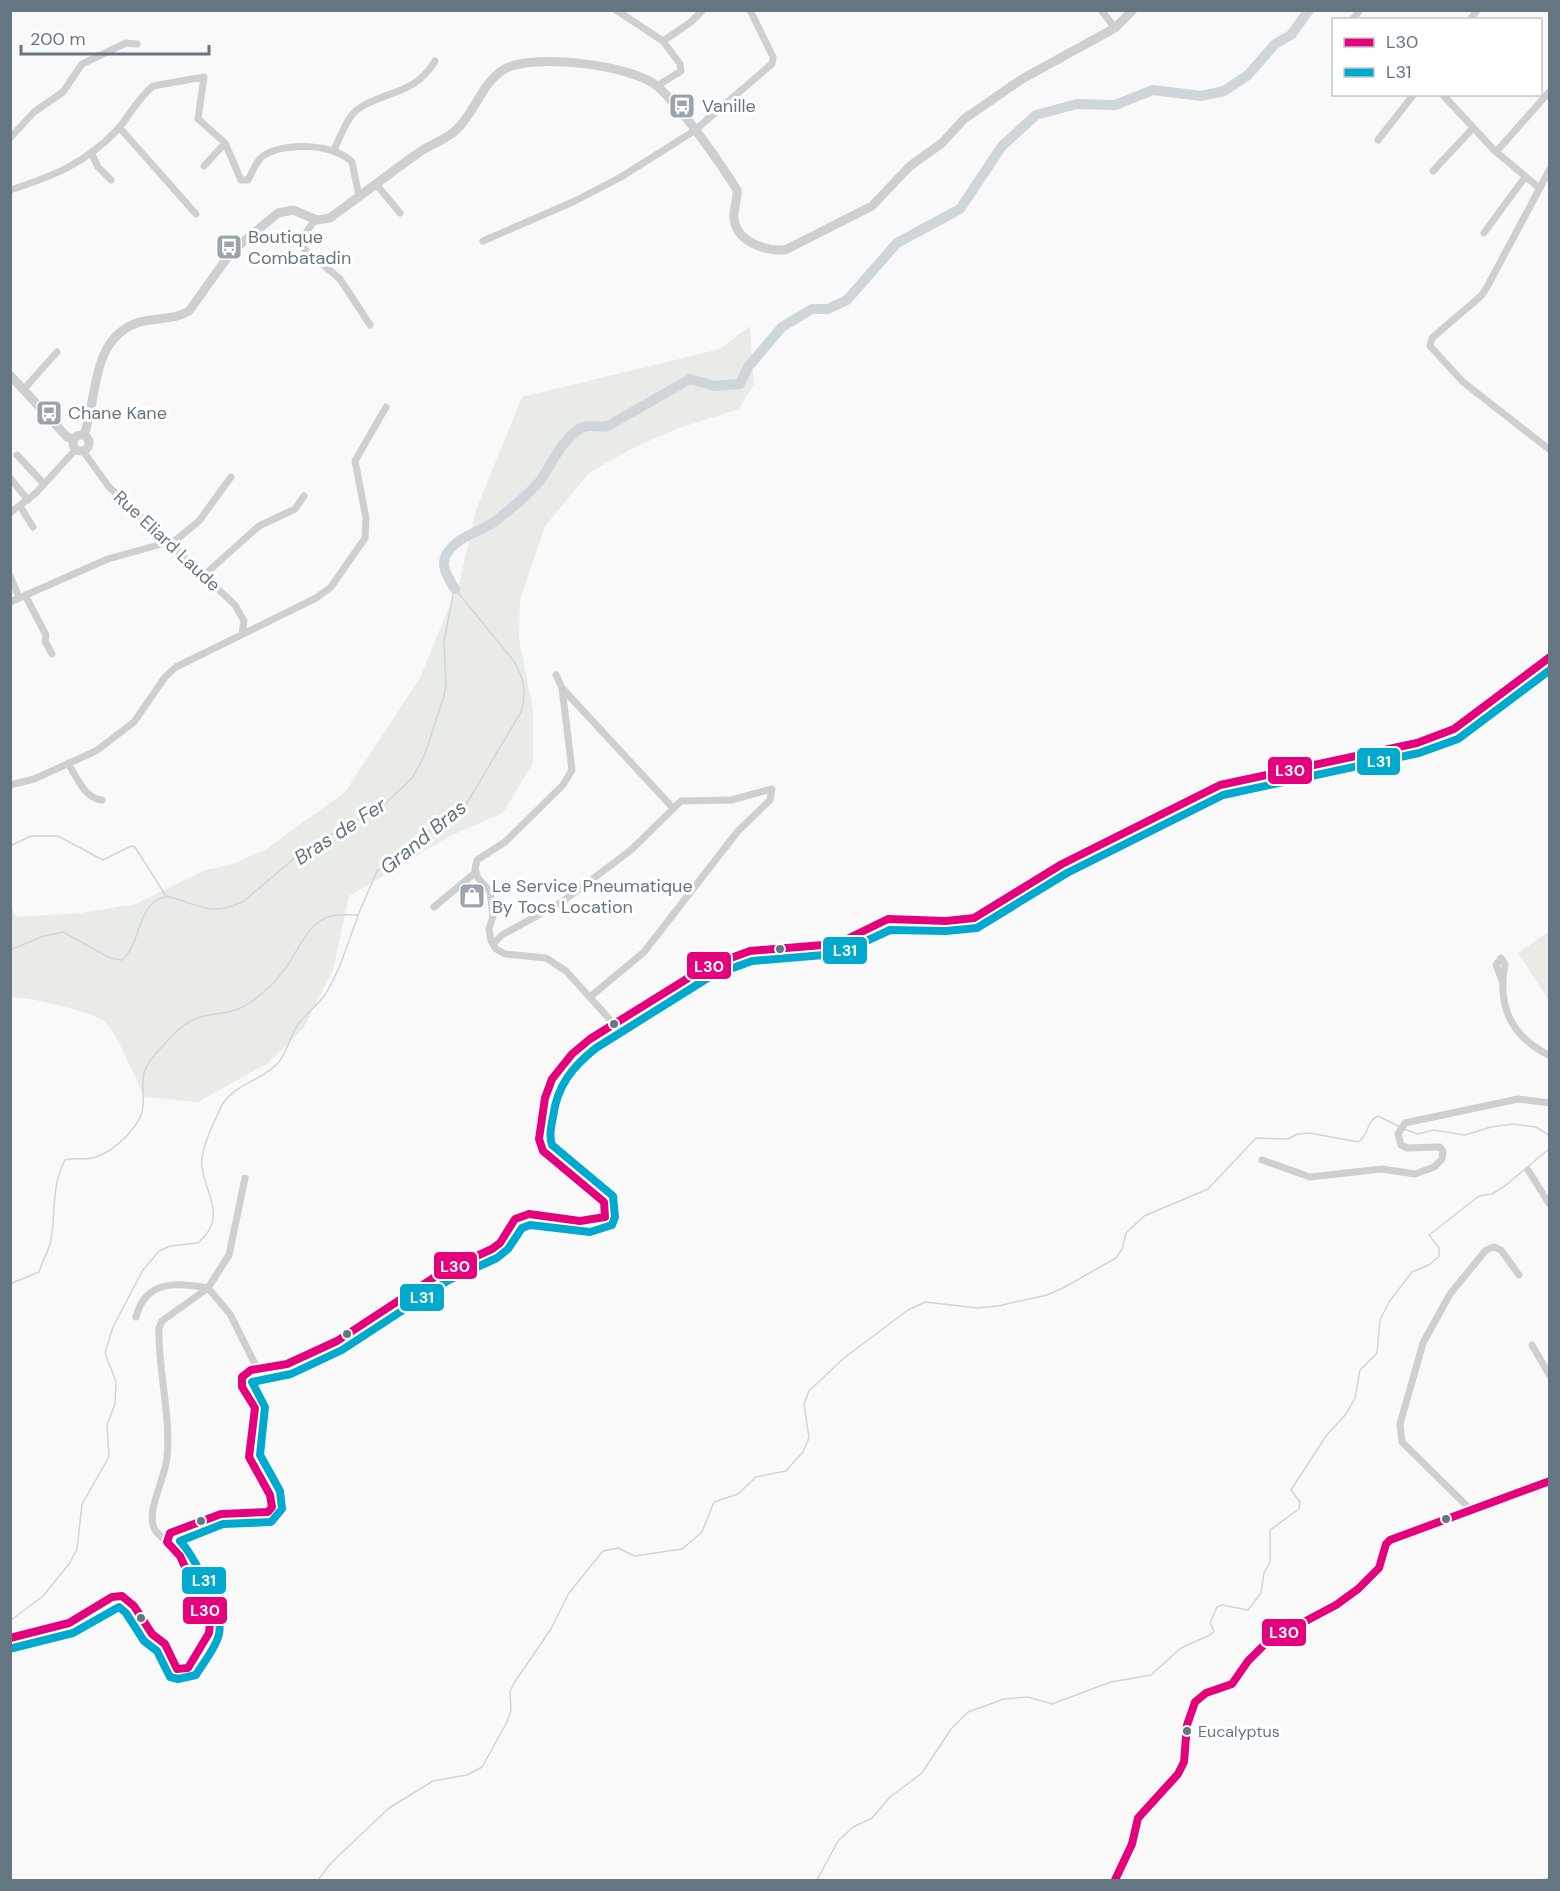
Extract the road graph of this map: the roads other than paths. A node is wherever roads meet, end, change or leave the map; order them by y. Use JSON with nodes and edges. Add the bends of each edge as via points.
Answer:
{"nodes":[{"id":1,"x":616,"y":10,"type":"edge"},
{"id":2,"x":703,"y":10,"type":"edge"},
{"id":3,"x":750,"y":10,"type":"edge"},
{"id":4,"x":1101,"y":10,"type":"edge"},
{"id":5,"x":1133,"y":10,"type":"edge"},
{"id":6,"x":1115,"y":28,"type":"junction"},
{"id":7,"x":663,"y":41,"type":"junction"},
{"id":8,"x":137,"y":44,"type":"dead end"},
{"id":9,"x":435,"y":61,"type":"dead end"},
{"id":10,"x":657,"y":86,"type":"junction"},
{"id":11,"x":1550,"y":91,"type":"edge"},
{"id":12,"x":1412,"y":96,"type":"edge"},
{"id":13,"x":1444,"y":96,"type":"edge"},
{"id":14,"x":119,"y":127,"type":"junction"},
{"id":15,"x":1473,"y":128,"type":"junction"},
{"id":16,"x":694,"y":131,"type":"junction"},
{"id":17,"x":10,"y":138,"type":"edge"},
{"id":18,"x":1378,"y":140,"type":"dead end"},
{"id":19,"x":225,"y":143,"type":"junction"},
{"id":20,"x":334,"y":149,"type":"junction"},
{"id":21,"x":1496,"y":152,"type":"junction"},
{"id":22,"x":92,"y":154,"type":"junction"},
{"id":23,"x":204,"y":166,"type":"dead end"},
{"id":24,"x":1550,"y":170,"type":"edge"},
{"id":25,"x":1433,"y":171,"type":"dead end"},
{"id":26,"x":1526,"y":177,"type":"junction"},
{"id":27,"x":111,"y":180,"type":"dead end"},
{"id":28,"x":376,"y":184,"type":"junction"},
{"id":29,"x":1538,"y":187,"type":"junction"},
{"id":30,"x":10,"y":190,"type":"edge"},
{"id":31,"x":359,"y":196,"type":"junction"},
{"id":32,"x":400,"y":213,"type":"dead end"},
{"id":33,"x":196,"y":214,"type":"dead end"},
{"id":34,"x":315,"y":220,"type":"junction"},
{"id":35,"x":1484,"y":233,"type":"dead end"},
{"id":36,"x":483,"y":241,"type":"dead end"},
{"id":37,"x":370,"y":325,"type":"dead end"},
{"id":38,"x":57,"y":352,"type":"dead end"},
{"id":39,"x":11,"y":375,"type":"edge"},
{"id":40,"x":24,"y":389,"type":"junction"},
{"id":41,"x":386,"y":407,"type":"dead end"},
{"id":42,"x":84,"y":435,"type":"junction"},
{"id":43,"x":73,"y":439,"type":"junction"},
{"id":44,"x":79,"y":450,"type":"junction"},
{"id":45,"x":1550,"y":450,"type":"edge"},
{"id":46,"x":17,"y":455,"type":"dead end"},
{"id":47,"x":231,"y":477,"type":"dead end"},
{"id":48,"x":10,"y":478,"type":"edge"},
{"id":49,"x":44,"y":484,"type":"junction"},
{"id":50,"x":304,"y":496,"type":"dead end"},
{"id":51,"x":28,"y":500,"type":"junction"},
{"id":52,"x":20,"y":506,"type":"junction"},
{"id":53,"x":10,"y":513,"type":"edge"},
{"id":54,"x":33,"y":527,"type":"dead end"},
{"id":55,"x":171,"y":542,"type":"junction"},
{"id":56,"x":10,"y":576,"type":"edge"},
{"id":57,"x":203,"y":576,"type":"junction"},
{"id":58,"x":22,"y":596,"type":"junction"},
{"id":59,"x":10,"y":602,"type":"edge"},
{"id":60,"x":242,"y":634,"type":"junction"},
{"id":61,"x":52,"y":654,"type":"dead end"},
{"id":62,"x":1550,"y":657,"type":"edge"},
{"id":63,"x":556,"y":675,"type":"dead end"},
{"id":64,"x":562,"y":688,"type":"junction"},
{"id":65,"x":68,"y":763,"type":"junction"},
{"id":66,"x":10,"y":785,"type":"edge"},
{"id":67,"x":102,"y":800,"type":"dead end"},
{"id":68,"x":672,"y":807,"type":"junction"},
{"id":69,"x":476,"y":872,"type":"junction"},
{"id":70,"x":434,"y":907,"type":"dead end"},
{"id":71,"x":493,"y":944,"type":"junction"},
{"id":72,"x":1502,"y":980,"type":"dead end"},
{"id":73,"x":590,"y":998,"type":"junction"},
{"id":74,"x":614,"y":1023,"type":"junction"},
{"id":75,"x":1550,"y":1056,"type":"edge"},
{"id":76,"x":1550,"y":1103,"type":"edge"},
{"id":77,"x":1262,"y":1160,"type":"dead end"},
{"id":78,"x":1528,"y":1170,"type":"dead end"},
{"id":79,"x":245,"y":1178,"type":"dead end"},
{"id":80,"x":1548,"y":1201,"type":"edge"},
{"id":81,"x":1519,"y":1275,"type":"dead end"},
{"id":82,"x":208,"y":1288,"type":"junction"},
{"id":83,"x":136,"y":1317,"type":"dead end"},
{"id":84,"x":1532,"y":1345,"type":"dead end"},
{"id":85,"x":257,"y":1368,"type":"junction"},
{"id":86,"x":1550,"y":1376,"type":"edge"},
{"id":87,"x":1550,"y":1481,"type":"edge"},
{"id":88,"x":1470,"y":1509,"type":"junction"},
{"id":89,"x":167,"y":1542,"type":"junction"},
{"id":90,"x":10,"y":1638,"type":"edge"},
{"id":91,"x":1115,"y":1881,"type":"edge"}],
"edges":[{"from":1,"to":7,"type":"street"},
{"from":2,"to":7,"type":"street"},
{"from":3,"to":16,"type":"street","via":[[773,57],[772,64]]},
{"from":4,"to":6,"type":"street"},
{"from":5,"to":6,"type":"street"},
{"from":6,"to":16,"type":"street","via":[[1022,79],[964,119],[872,206],[785,250],[754,244],[737,228],[737,190]]},
{"from":7,"to":10,"type":"street","via":[[681,71]]},
{"from":8,"to":17,"type":"street","via":[[126,43],[82,64],[63,92],[34,112]]},
{"from":9,"to":20,"type":"street","via":[[425,75],[401,92],[358,109]]},
{"from":10,"to":16,"type":"street"},
{"from":10,"to":28,"type":"street","via":[[640,77],[575,62],[519,63],[494,78],[455,131]]},
{"from":11,"to":21,"type":"street"},
{"from":12,"to":18,"type":"street"},
{"from":13,"to":15,"type":"street"},
{"from":14,"to":19,"type":"street","via":[[153,86],[204,77],[197,115]]},
{"from":14,"to":22,"type":"street"},
{"from":14,"to":33,"type":"street"},
{"from":15,"to":21,"type":"street"},
{"from":15,"to":25,"type":"street"},
{"from":16,"to":36,"type":"street","via":[[621,177]]},
{"from":19,"to":20,"type":"street","via":[[243,181],[250,177],[261,158],[270,153]]},
{"from":19,"to":23,"type":"street"},
{"from":20,"to":31,"type":"street","via":[[352,162]]},
{"from":21,"to":26,"type":"street"},
{"from":22,"to":27,"type":"street"},
{"from":22,"to":30,"type":"street","via":[[73,166]]},
{"from":24,"to":29,"type":"street"},
{"from":26,"to":29,"type":"street"},
{"from":26,"to":35,"type":"street"},
{"from":28,"to":31,"type":"street"},
{"from":28,"to":32,"type":"street"},
{"from":29,"to":45,"type":"street","via":[[1481,296],[1432,338],[1430,346],[1463,382]]},
{"from":31,"to":34,"type":"street","via":[[330,218]]},
{"from":34,"to":37,"type":"street","via":[[300,241],[301,246],[340,279]]},
{"from":34,"to":42,"type":"street","via":[[293,210],[278,213],[232,251],[189,311],[126,329],[108,346],[100,362]]},
{"from":38,"to":40,"type":"street"},
{"from":39,"to":40,"type":"street"},
{"from":40,"to":43,"type":"street"},
{"from":41,"to":60,"type":"street","via":[[355,461],[367,531],[362,545],[323,594]]},
{"from":42,"to":43,"type":"street"},
{"from":42,"to":44,"type":"street","via":[[89,445]]},
{"from":43,"to":44,"type":"street"},
{"from":44,"to":49,"type":"street"},
{"from":44,"to":55,"type":"street","name":"Rue Eliard Laude","via":[[109,487]]},
{"from":46,"to":49,"type":"street"},
{"from":47,"to":55,"type":"street","via":[[199,521]]},
{"from":48,"to":51,"type":"street"},
{"from":49,"to":51,"type":"street"},
{"from":50,"to":57,"type":"street","via":[[295,509],[259,526]]},
{"from":51,"to":52,"type":"street"},
{"from":52,"to":53,"type":"street"},
{"from":52,"to":54,"type":"street"},
{"from":55,"to":57,"type":"street","name":"Rue Eliard Laude"},
{"from":55,"to":58,"type":"street","via":[[108,559]]},
{"from":56,"to":58,"type":"street"},
{"from":57,"to":60,"type":"street","name":"Rue Eliard Laude","via":[[241,613]]},
{"from":58,"to":59,"type":"street"},
{"from":58,"to":61,"type":"street","via":[[46,634]]},
{"from":60,"to":65,"type":"street","via":[[170,671],[142,714],[123,734]]},
{"from":62,"to":74,"type":"street","via":[[1454,729],[1417,743],[1220,785],[1062,864],[974,918],[888,920],[824,945],[750,951],[706,967]]},
{"from":63,"to":64,"type":"street"},
{"from":64,"to":68,"type":"street"},
{"from":64,"to":69,"type":"street","via":[[572,770],[562,785],[504,842],[477,860]]},
{"from":65,"to":66,"type":"street"},
{"from":65,"to":67,"type":"street","via":[[87,791]]},
{"from":68,"to":71,"type":"street","via":[[631,850],[562,902],[502,935]]},
{"from":68,"to":73,"type":"street","via":[[684,800],[731,800],[772,789],[770,800],[738,831],[644,952]]},
{"from":69,"to":70,"type":"street"},
{"from":69,"to":71,"type":"street","via":[[490,891],[493,903],[489,929]]},
{"from":71,"to":73,"type":"street","via":[[505,954],[546,958],[566,971]]},
{"from":72,"to":75,"type":"street","via":[[1508,1015],[1518,1034]]},
{"from":73,"to":74,"type":"street"},
{"from":74,"to":85,"type":"street","via":[[572,1053],[552,1079],[538,1139],[549,1158],[604,1202],[605,1217],[586,1221],[520,1215],[492,1249],[444,1271],[337,1341],[287,1364]]},
{"from":76,"to":77,"type":"street","via":[[1518,1099],[1405,1123],[1398,1134],[1401,1145],[1440,1147],[1443,1151],[1442,1159],[1434,1167],[1420,1173],[1382,1169],[1310,1177]]},
{"from":78,"to":80,"type":"street"},
{"from":79,"to":82,"type":"street","via":[[229,1255]]},
{"from":81,"to":88,"type":"street","via":[[1501,1250],[1486,1250],[1450,1294],[1423,1343],[1403,1409],[1402,1442]]},
{"from":82,"to":83,"type":"street","via":[[165,1285],[146,1295]]},
{"from":82,"to":85,"type":"street","via":[[230,1314]]},
{"from":82,"to":89,"type":"street","via":[[162,1321],[159,1328],[167,1460],[152,1516],[155,1530]]},
{"from":84,"to":86,"type":"street"},
{"from":85,"to":89,"type":"street","via":[[246,1372],[241,1381],[255,1408],[249,1457],[270,1495],[272,1507],[267,1512],[208,1517],[170,1533]]},
{"from":87,"to":88,"type":"street"},
{"from":88,"to":91,"type":"street","via":[[1389,1540],[1379,1568],[1358,1588],[1336,1605],[1268,1641],[1232,1684],[1195,1702],[1187,1725],[1184,1762],[1138,1818],[1132,1844]]},
{"from":89,"to":90,"type":"street","via":[[180,1556],[210,1622],[202,1647],[185,1670],[176,1667],[165,1644],[152,1634],[134,1606],[122,1596],[112,1597],[56,1628]]}]}
